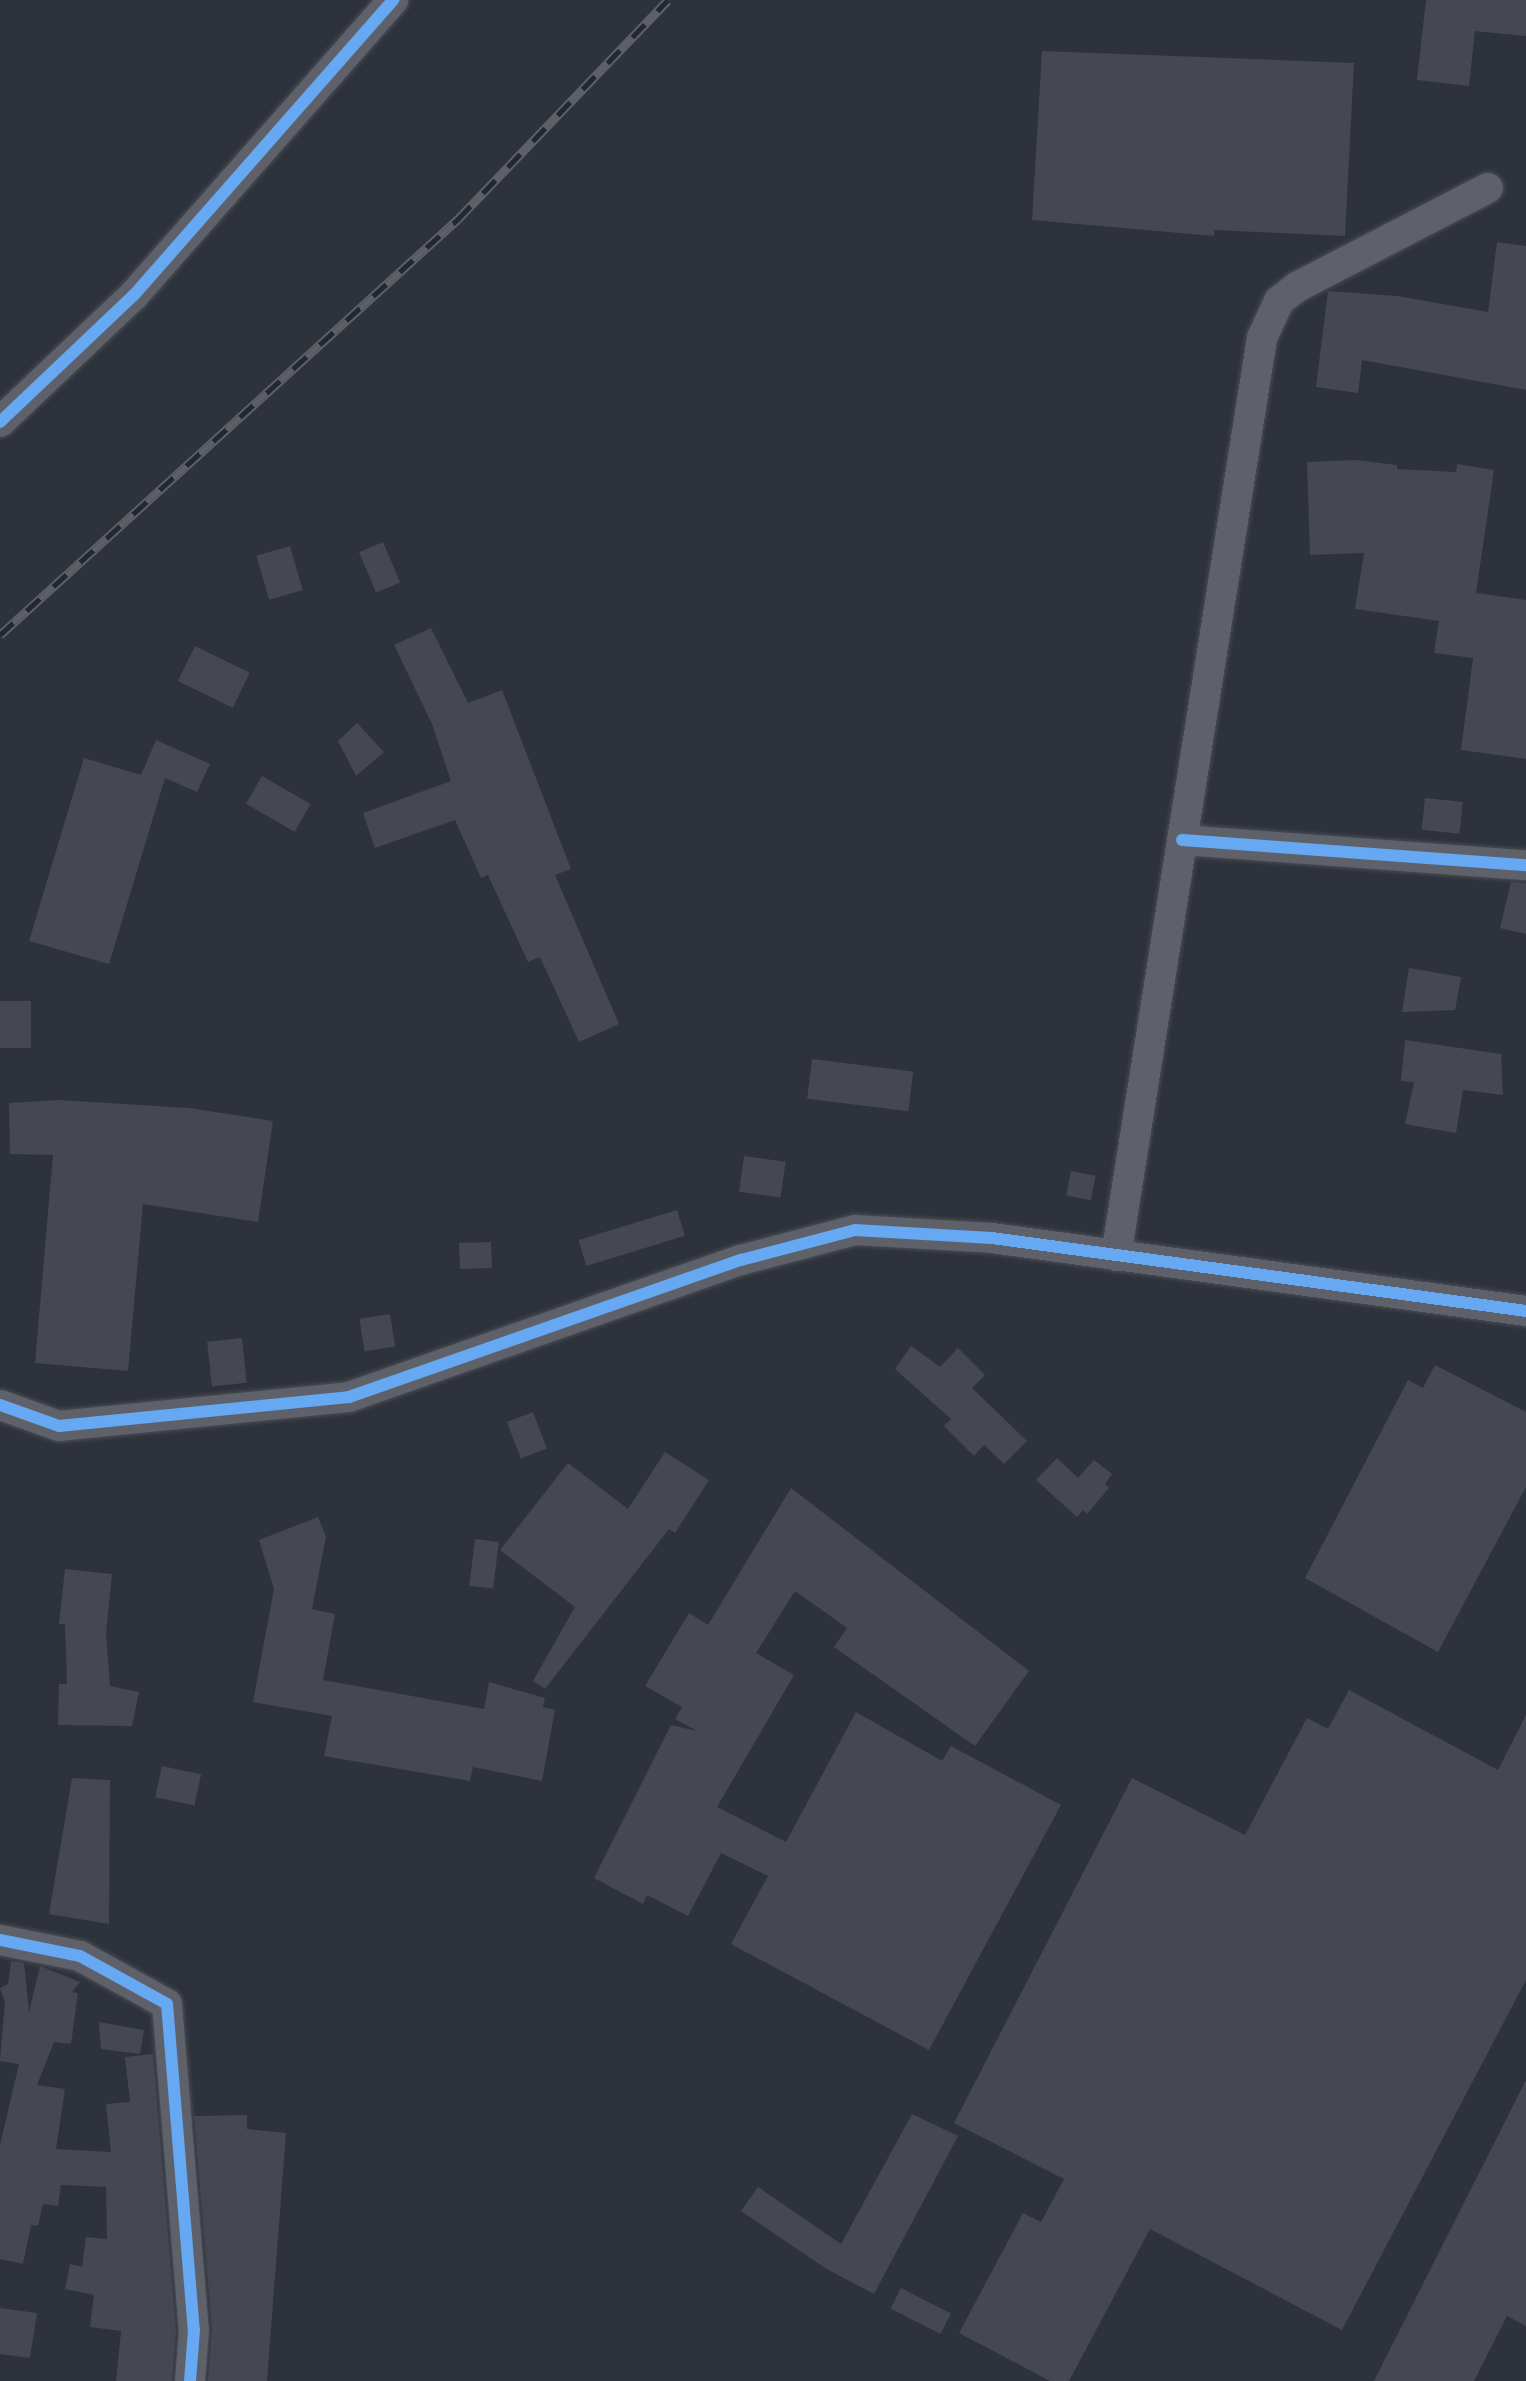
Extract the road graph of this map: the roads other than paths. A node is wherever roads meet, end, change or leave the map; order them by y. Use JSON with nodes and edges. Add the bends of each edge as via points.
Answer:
{"nodes":[{"id":1,"x":393,"y":0,"type":"edge"},
{"id":2,"x":1488,"y":188,"type":"dead end"},
{"id":3,"x":0,"y":422,"type":"edge"},
{"id":4,"x":1182,"y":840,"type":"junction"},
{"id":5,"x":1526,"y":865,"type":"edge"},
{"id":6,"x":1116,"y":1256,"type":"junction"},
{"id":7,"x":1526,"y":1311,"type":"edge"},
{"id":8,"x":0,"y":1405,"type":"edge"},
{"id":9,"x":0,"y":1940,"type":"edge"},
{"id":10,"x":190,"y":2381,"type":"edge"}],
"edges":[{"from":1,"to":3,"type":"street","via":[[134,295]]},
{"from":2,"to":4,"type":"street","via":[[1329,267],[1279,301],[1262,338]]},
{"from":4,"to":5,"type":"street"},
{"from":4,"to":6,"type":"street"},
{"from":6,"to":7,"type":"street"},
{"from":6,"to":8,"type":"street","via":[[992,1238],[855,1230],[741,1260],[349,1397],[59,1426]]},
{"from":9,"to":10,"type":"street","via":[[80,1956],[167,2004],[194,2330]]}]}
